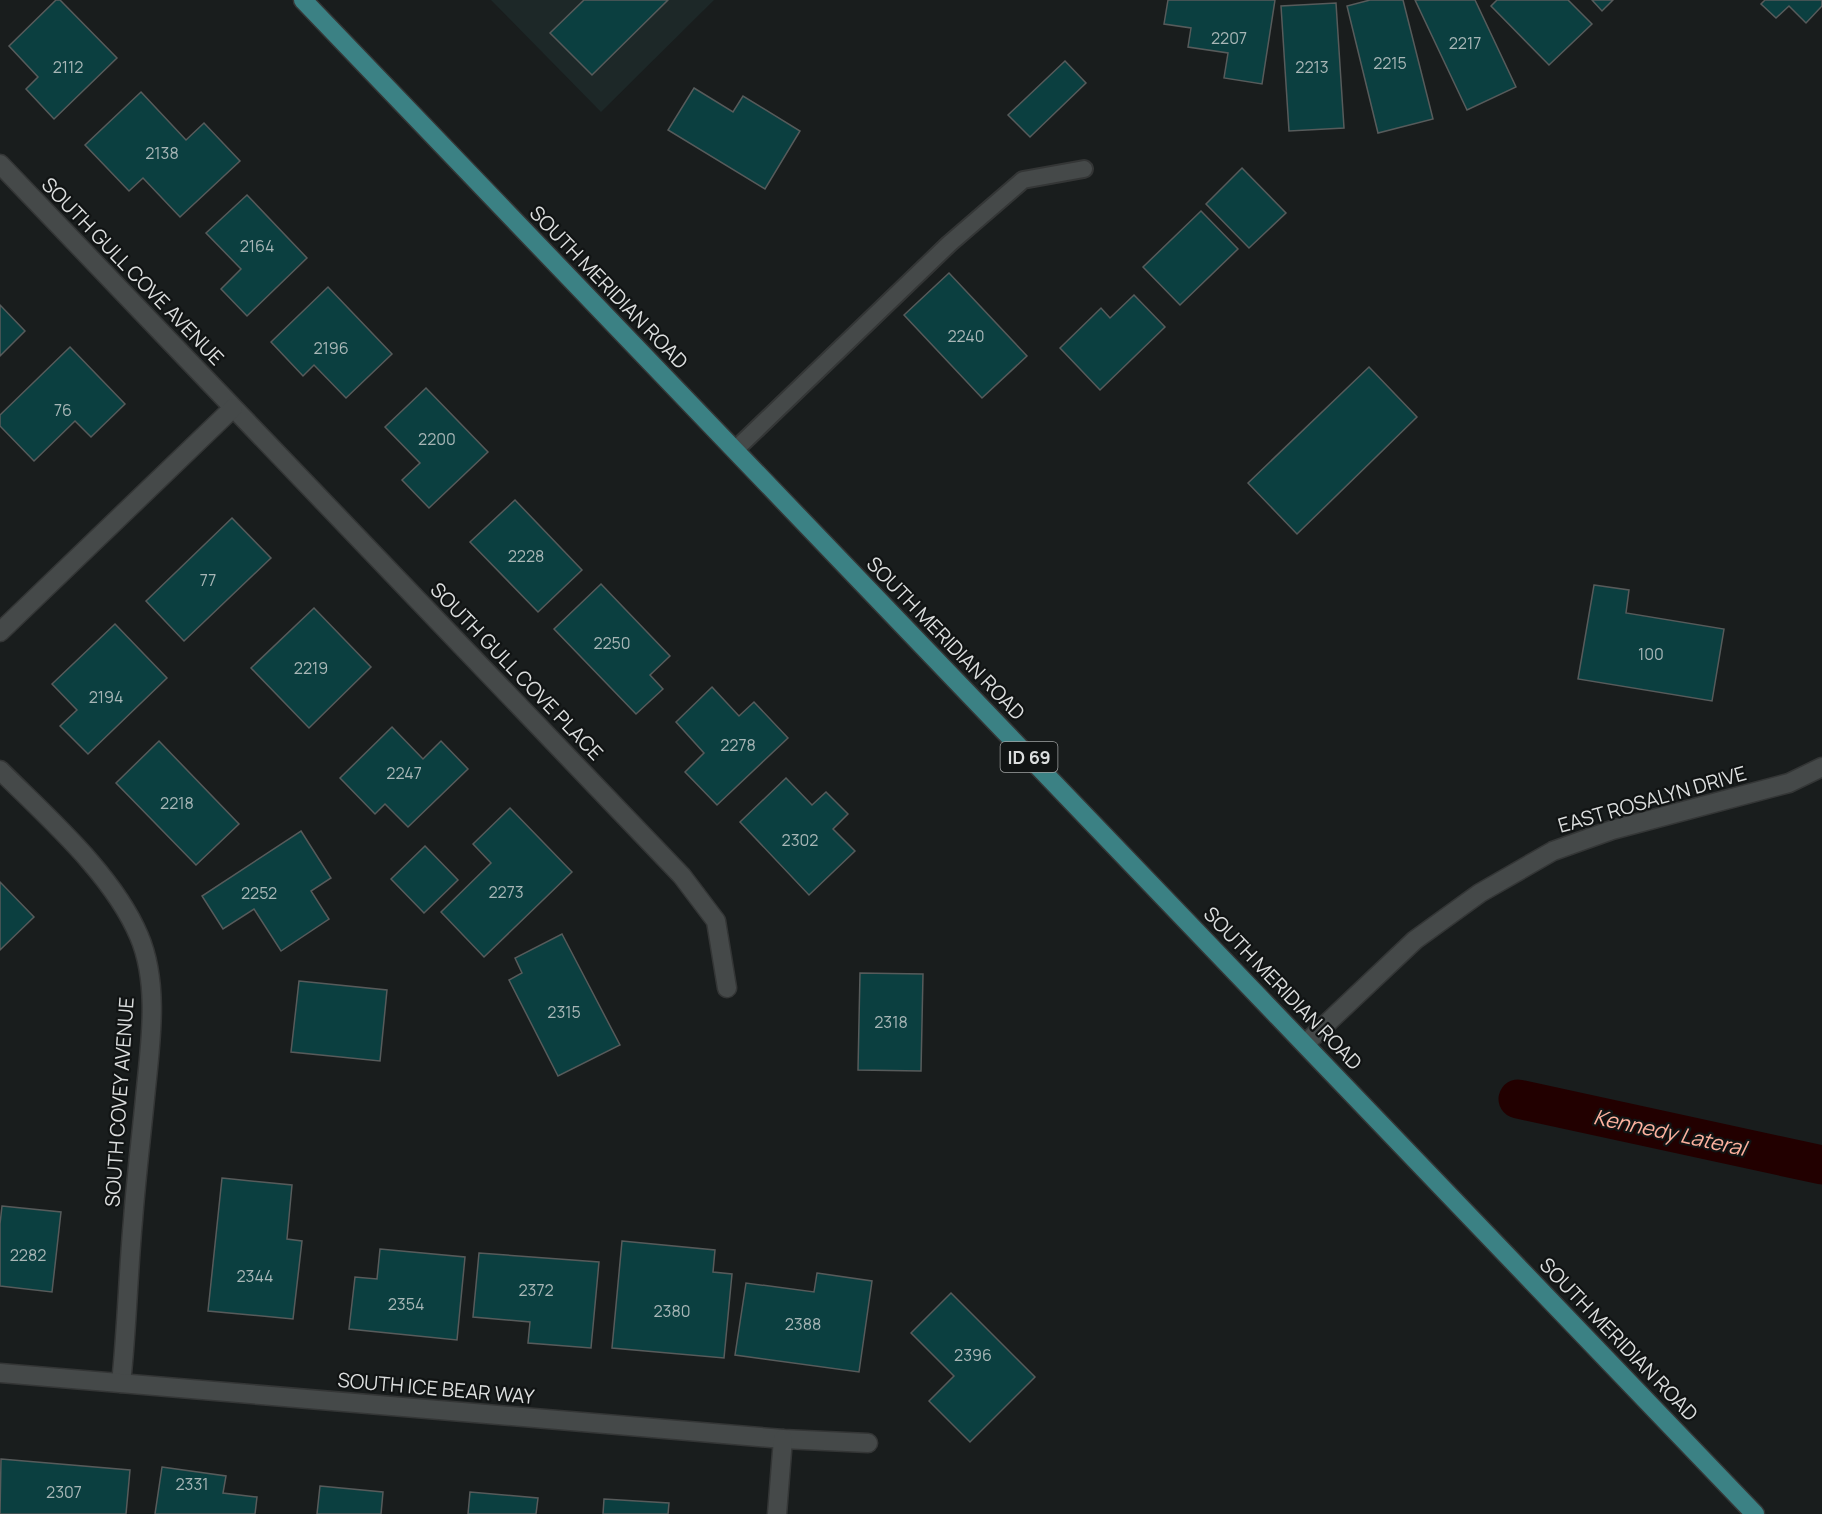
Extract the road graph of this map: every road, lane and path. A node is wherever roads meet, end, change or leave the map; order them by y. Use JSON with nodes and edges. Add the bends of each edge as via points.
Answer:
{"nodes":[{"id":1,"x":303,"y":0,"type":"edge"},
{"id":2,"x":0,"y":164,"type":"edge"},
{"id":3,"x":1084,"y":170,"type":"dead end"},
{"id":4,"x":233,"y":408,"type":"junction"},
{"id":5,"x":735,"y":450,"type":"junction"},
{"id":6,"x":0,"y":632,"type":"edge"},
{"id":7,"x":1822,"y":767,"type":"edge"},
{"id":8,"x":0,"y":770,"type":"edge"},
{"id":9,"x":727,"y":988,"type":"dead end"},
{"id":10,"x":1305,"y":1044,"type":"junction"},
{"id":11,"x":0,"y":1373,"type":"edge"},
{"id":12,"x":121,"y":1383,"type":"junction"},
{"id":13,"x":783,"y":1439,"type":"junction"},
{"id":14,"x":868,"y":1443,"type":"dead end"},
{"id":15,"x":777,"y":1514,"type":"edge"},
{"id":16,"x":1755,"y":1514,"type":"edge"}],
"edges":[{"from":1,"to":5,"type":"main road","name":"SOUTH MERIDIAN ROAD","number":"ID 69"},
{"from":2,"to":4,"type":"street","name":"SOUTH GULL COVE AVENUE"},
{"from":3,"to":5,"type":"lane","via":[[1023,180],[949,244]]},
{"from":4,"to":6,"type":"street"},
{"from":4,"to":9,"type":"street","name":"SOUTH GULL COVE PLACE","via":[[682,876],[716,921]]},
{"from":5,"to":10,"type":"main road","name":"SOUTH MERIDIAN ROAD","number":"ID 69"},
{"from":7,"to":10,"type":"street","name":"EAST ROSALYN DRIVE","via":[[1789,783],[1612,830],[1553,851],[1480,893],[1415,940]]},
{"from":8,"to":12,"type":"street","name":"SOUTH COVEY AVENUE","via":[[78,850],[118,898],[140,937],[150,979],[148,1066]]},
{"from":10,"to":16,"type":"main road","name":"SOUTH MERIDIAN ROAD","number":"ID 69"},
{"from":11,"to":12,"type":"street","name":"SOUTH ICE BEAR WAY"},
{"from":12,"to":13,"type":"street","name":"SOUTH ICE BEAR WAY"},
{"from":13,"to":14,"type":"street","name":"SOUTH ICE BEAR WAY"},
{"from":13,"to":15,"type":"street"}]}
